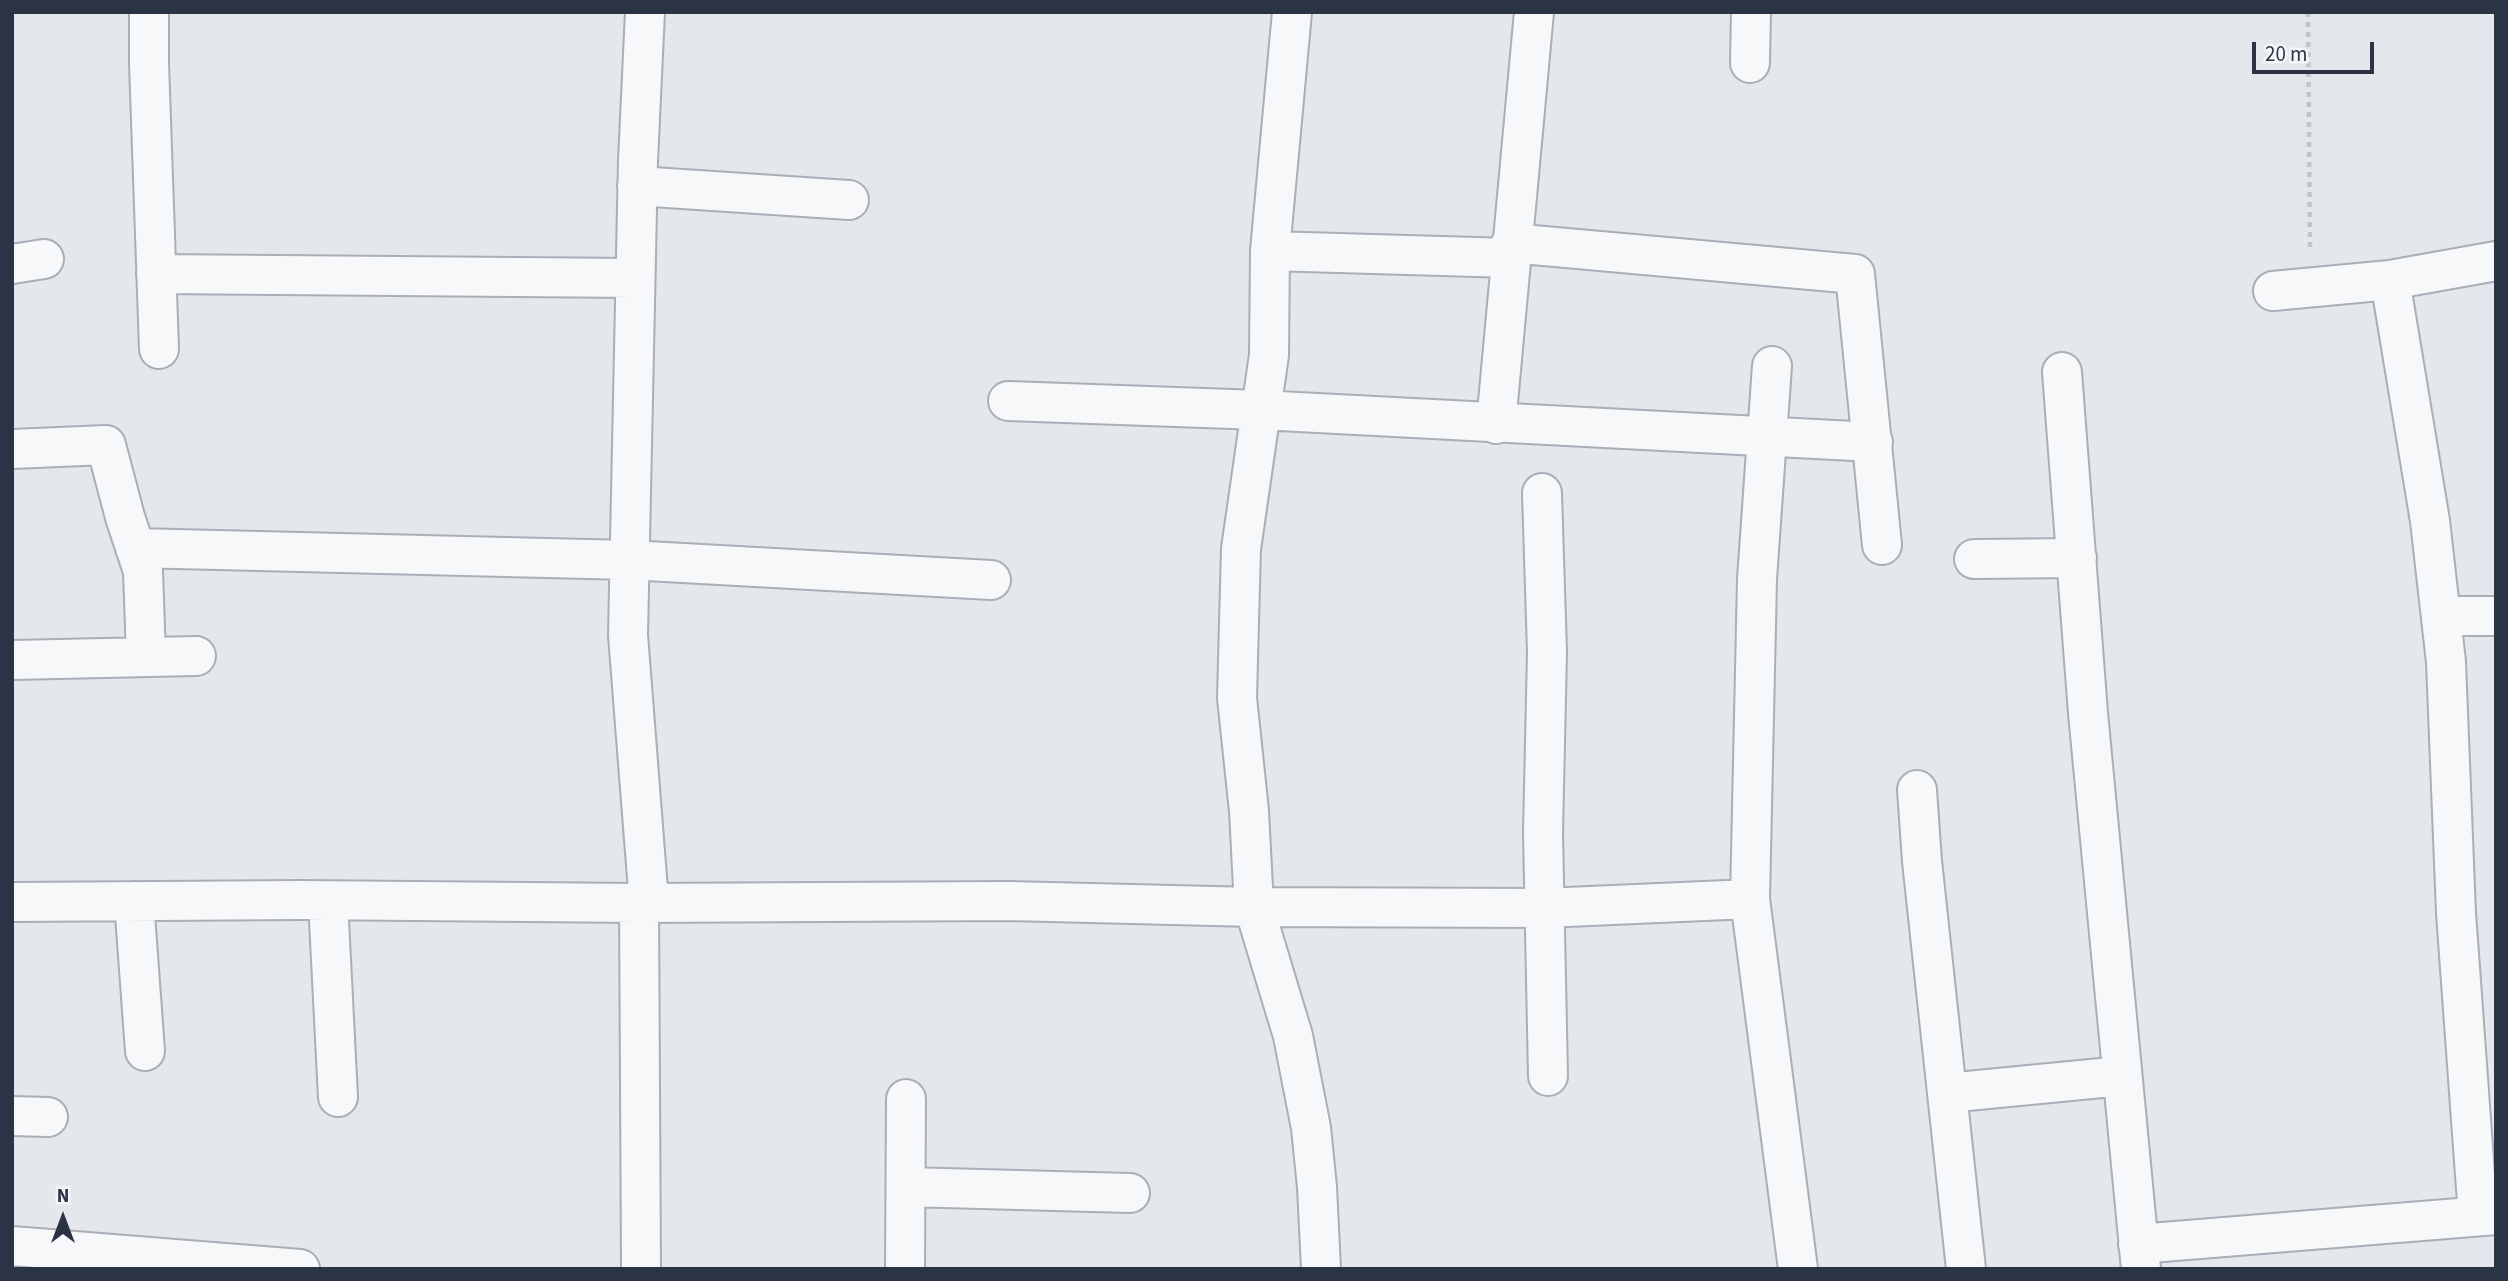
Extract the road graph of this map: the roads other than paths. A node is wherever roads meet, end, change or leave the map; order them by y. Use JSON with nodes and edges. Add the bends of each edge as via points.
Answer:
{"nodes":[{"id":1,"x":149,"y":12,"type":"edge"},
{"id":2,"x":645,"y":12,"type":"edge"},
{"id":3,"x":1292,"y":12,"type":"edge"},
{"id":4,"x":1534,"y":12,"type":"edge"},
{"id":5,"x":1751,"y":12,"type":"edge"},
{"id":6,"x":1750,"y":63,"type":"dead end"},
{"id":7,"x":637,"y":186,"type":"junction"},
{"id":8,"x":849,"y":200,"type":"dead end"},
{"id":9,"x":1270,"y":251,"type":"junction"},
{"id":10,"x":1510,"y":251,"type":"junction"},
{"id":11,"x":2496,"y":261,"type":"edge"},
{"id":12,"x":156,"y":274,"type":"junction"},
{"id":13,"x":635,"y":278,"type":"junction"},
{"id":14,"x":2390,"y":280,"type":"junction"},
{"id":15,"x":2292,"y":289,"type":"road end"},
{"id":16,"x":159,"y":349,"type":"dead end"},
{"id":17,"x":1772,"y":366,"type":"dead end"},
{"id":18,"x":2062,"y":372,"type":"dead end"},
{"id":19,"x":1008,"y":401,"type":"dead end"},
{"id":20,"x":1260,"y":410,"type":"junction"},
{"id":21,"x":1496,"y":424,"type":"junction"},
{"id":22,"x":1768,"y":437,"type":"junction"},
{"id":23,"x":1872,"y":442,"type":"junction"},
{"id":24,"x":12,"y":449,"type":"edge"},
{"id":25,"x":1542,"y":493,"type":"dead end"},
{"id":26,"x":1882,"y":545,"type":"dead end"},
{"id":27,"x":135,"y":548,"type":"junction"},
{"id":28,"x":2077,"y":558,"type":"junction"},
{"id":29,"x":1974,"y":559,"type":"dead end"},
{"id":30,"x":629,"y":560,"type":"junction"},
{"id":31,"x":991,"y":580,"type":"dead end"},
{"id":32,"x":2441,"y":616,"type":"junction"},
{"id":33,"x":2496,"y":616,"type":"edge"},
{"id":34,"x":197,"y":656,"type":"dead end"},
{"id":35,"x":146,"y":657,"type":"junction"},
{"id":36,"x":12,"y":660,"type":"edge"},
{"id":37,"x":1917,"y":790,"type":"dead end"},
{"id":38,"x":1750,"y":898,"type":"junction"},
{"id":39,"x":134,"y":901,"type":"junction"},
{"id":40,"x":328,"y":901,"type":"junction"},
{"id":41,"x":12,"y":902,"type":"edge"},
{"id":42,"x":644,"y":903,"type":"junction"},
{"id":43,"x":1254,"y":907,"type":"junction"},
{"id":44,"x":1544,"y":908,"type":"junction"},
{"id":45,"x":145,"y":1051,"type":"dead end"},
{"id":46,"x":1548,"y":1076,"type":"dead end"},
{"id":47,"x":2122,"y":1076,"type":"junction"},
{"id":48,"x":1947,"y":1093,"type":"junction"},
{"id":49,"x":338,"y":1097,"type":"dead end"},
{"id":50,"x":906,"y":1099,"type":"dead end"},
{"id":51,"x":906,"y":1187,"type":"junction"},
{"id":52,"x":1130,"y":1193,"type":"dead end"},
{"id":53,"x":2487,"y":1216,"type":"edge"},
{"id":54,"x":12,"y":1246,"type":"edge"},
{"id":55,"x":2140,"y":1256,"type":"edge"},
{"id":56,"x":300,"y":1269,"type":"edge"},
{"id":57,"x":641,"y":1269,"type":"edge"},
{"id":58,"x":905,"y":1269,"type":"edge"},
{"id":59,"x":1321,"y":1269,"type":"edge"},
{"id":60,"x":1798,"y":1269,"type":"edge"},
{"id":61,"x":1966,"y":1269,"type":"edge"}],
"edges":[{"from":1,"to":12,"type":"street"},
{"from":2,"to":7,"type":"street"},
{"from":3,"to":9,"type":"street"},
{"from":4,"to":10,"type":"street"},
{"from":5,"to":6,"type":"street"},
{"from":7,"to":8,"type":"street"},
{"from":7,"to":13,"type":"street"},
{"from":9,"to":10,"type":"street"},
{"from":9,"to":20,"type":"street","via":[[1269,355]]},
{"from":10,"to":21,"type":"street"},
{"from":10,"to":23,"type":"street","via":[[1855,274]]},
{"from":11,"to":14,"type":"street"},
{"from":12,"to":13,"type":"street"},
{"from":12,"to":16,"type":"street"},
{"from":13,"to":30,"type":"street"},
{"from":14,"to":15,"type":"street"},
{"from":14,"to":32,"type":"street","via":[[2430,520]]},
{"from":17,"to":22,"type":"street"},
{"from":18,"to":28,"type":"street"},
{"from":19,"to":20,"type":"street"},
{"from":20,"to":21,"type":"street"},
{"from":20,"to":43,"type":"street","via":[[1241,549],[1237,698]]},
{"from":21,"to":22,"type":"street"},
{"from":22,"to":23,"type":"street"},
{"from":22,"to":38,"type":"street","via":[[1757,579]]},
{"from":23,"to":26,"type":"street"},
{"from":24,"to":27,"type":"street","via":[[106,445]]},
{"from":25,"to":44,"type":"street","via":[[1547,652]]},
{"from":27,"to":30,"type":"street"},
{"from":27,"to":35,"type":"street","via":[[143,570]]},
{"from":28,"to":29,"type":"street"},
{"from":28,"to":47,"type":"street"},
{"from":30,"to":31,"type":"street"},
{"from":30,"to":42,"type":"street","via":[[628,635]]},
{"from":32,"to":33,"type":"street"},
{"from":32,"to":53,"type":"street","via":[[2456,913]]},
{"from":34,"to":35,"type":"street"},
{"from":35,"to":36,"type":"street"},
{"from":37,"to":48,"type":"street"},
{"from":38,"to":44,"type":"street"},
{"from":38,"to":60,"type":"street"},
{"from":39,"to":40,"type":"street"},
{"from":39,"to":41,"type":"street"},
{"from":39,"to":45,"type":"street"},
{"from":40,"to":42,"type":"street"},
{"from":40,"to":49,"type":"street"},
{"from":42,"to":43,"type":"street","via":[[1009,901]]},
{"from":42,"to":57,"type":"street"},
{"from":43,"to":44,"type":"street"},
{"from":43,"to":59,"type":"street","via":[[1293,1036],[1311,1128]]},
{"from":44,"to":46,"type":"street"},
{"from":47,"to":48,"type":"street"},
{"from":47,"to":55,"type":"street"},
{"from":48,"to":61,"type":"street"},
{"from":50,"to":51,"type":"street"},
{"from":51,"to":52,"type":"street"},
{"from":51,"to":58,"type":"street"},
{"from":53,"to":55,"type":"street"},
{"from":54,"to":56,"type":"street"}]}
